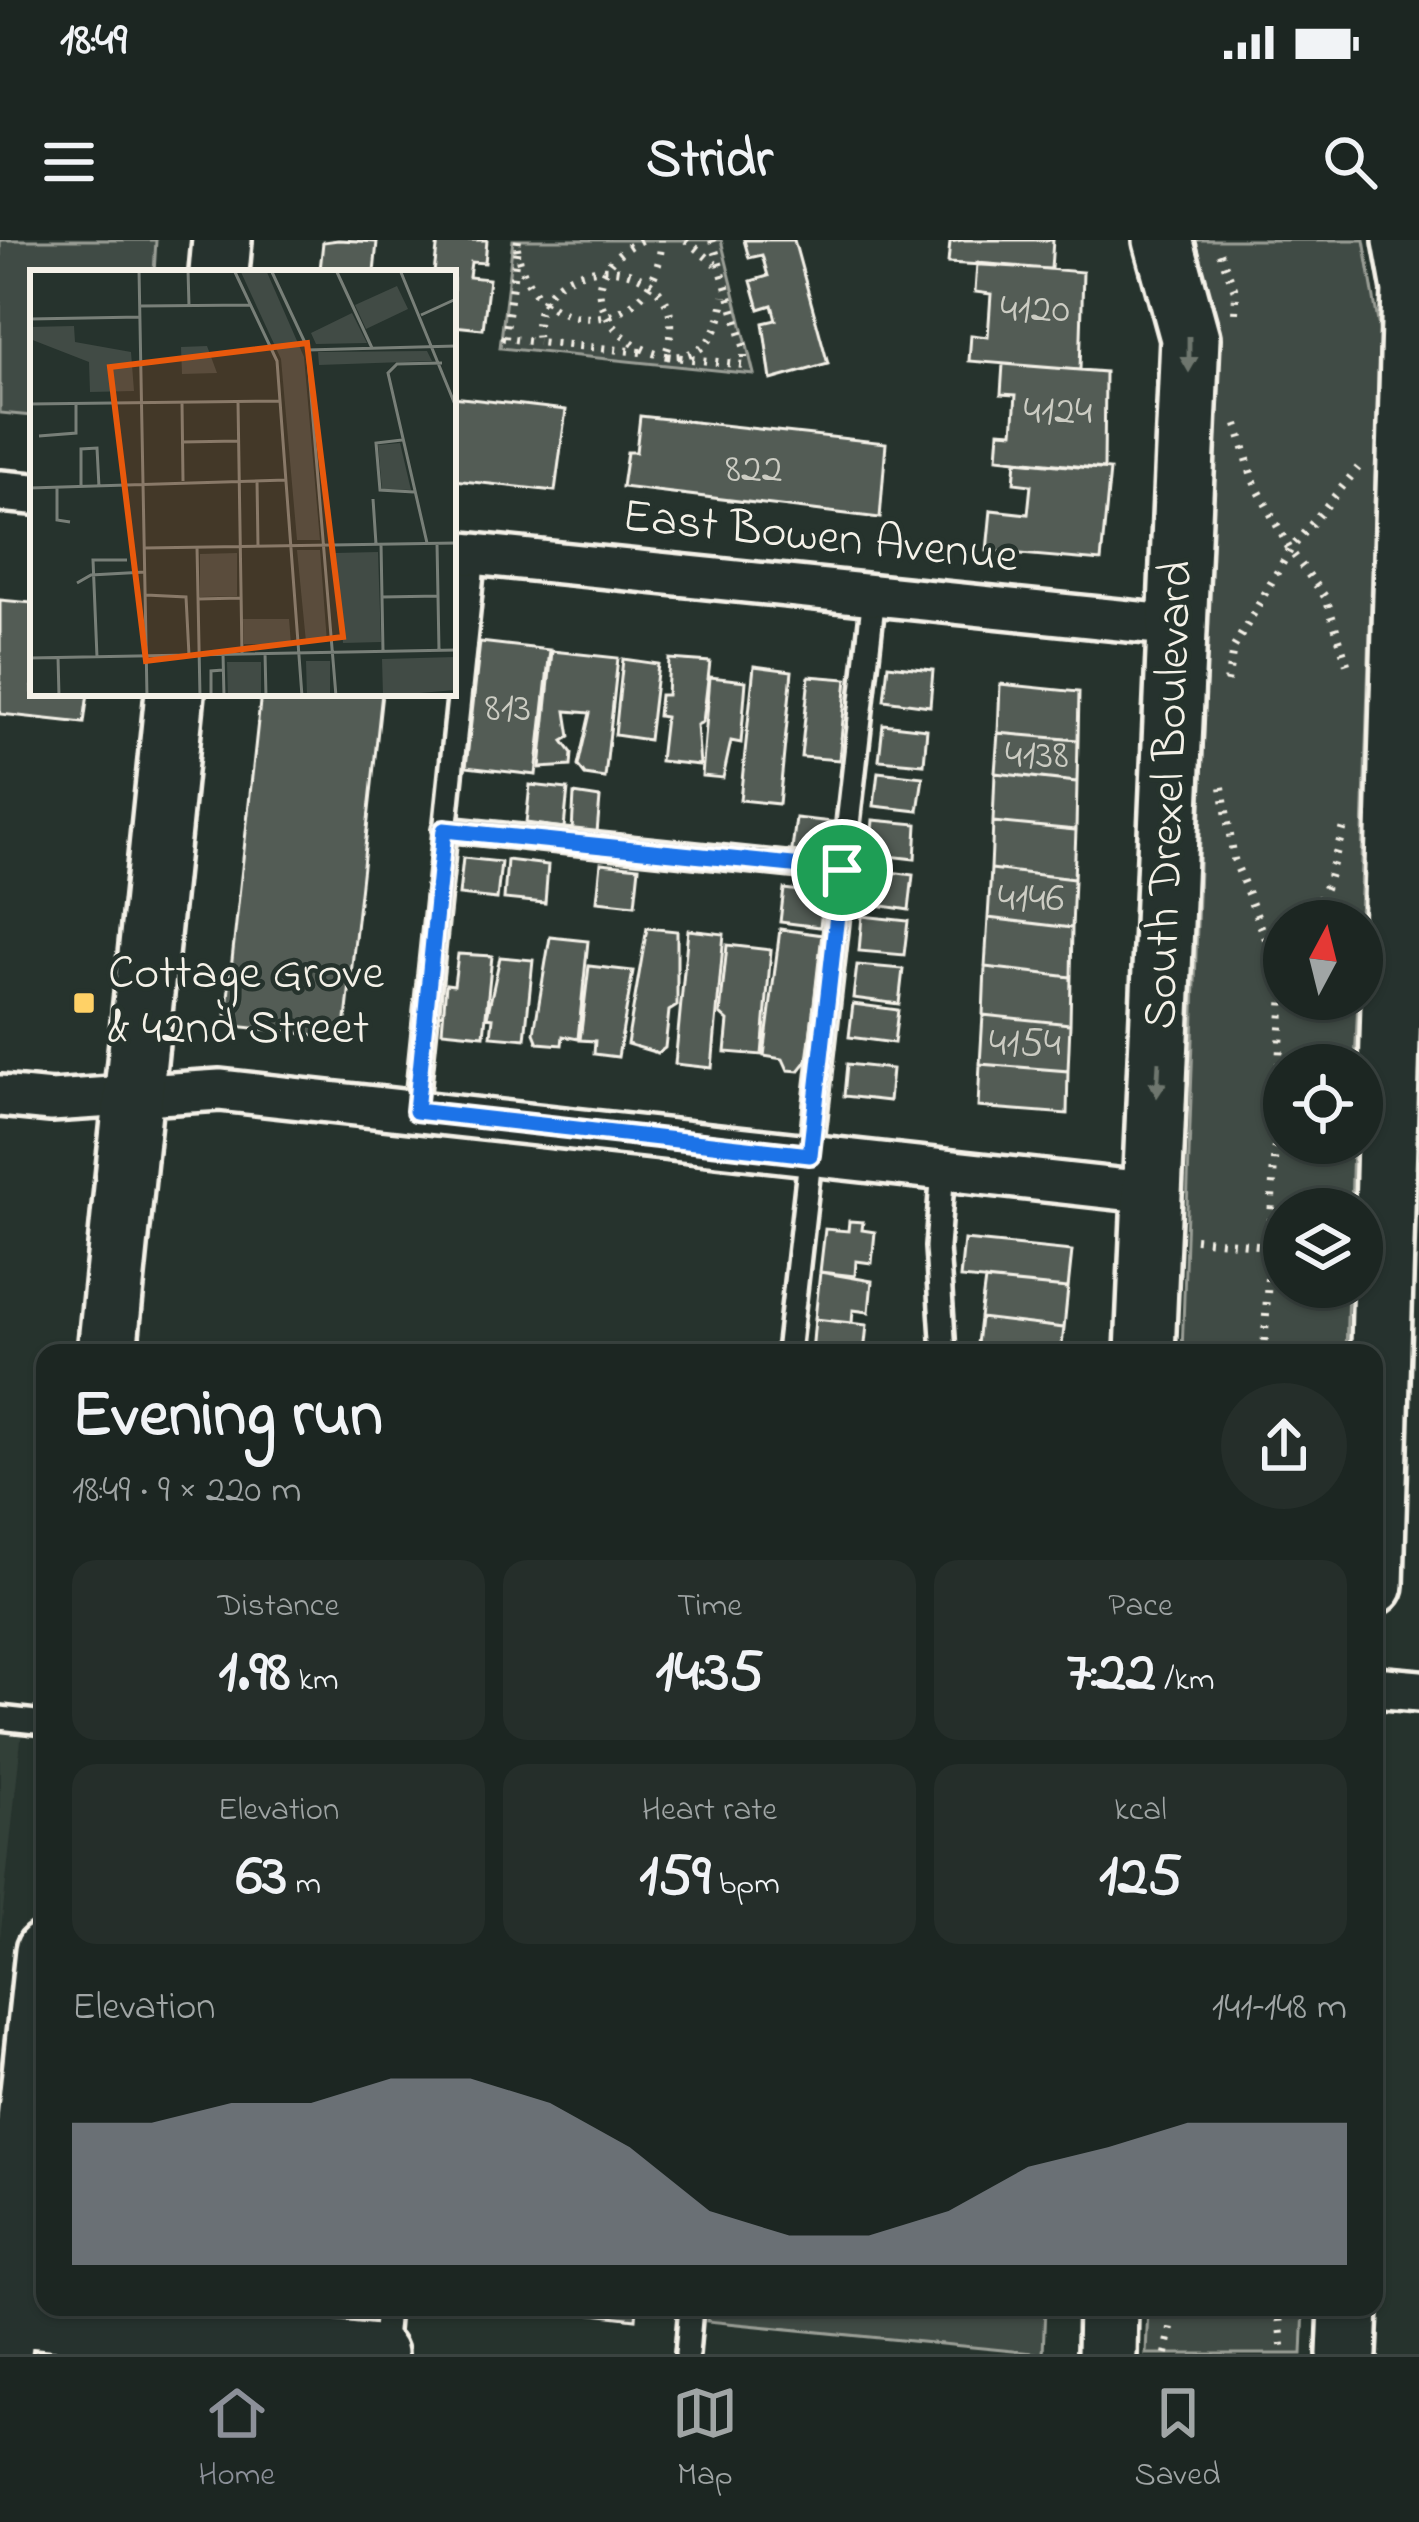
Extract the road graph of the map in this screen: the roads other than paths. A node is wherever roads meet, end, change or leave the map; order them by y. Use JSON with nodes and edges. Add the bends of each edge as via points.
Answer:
{"nodes":[{"id":1,"x":222,"y":240,"type":"edge"},
{"id":2,"x":1163,"y":240,"type":"edge"},
{"id":3,"x":219,"y":270,"type":"edge"},
{"id":4,"x":1411,"y":273,"type":"edge"},
{"id":5,"x":0,"y":491,"type":"edge"},
{"id":6,"x":30,"y":494,"type":"edge"},
{"id":7,"x":463,"y":553,"type":"edge"},
{"id":8,"x":874,"y":595,"type":"junction"},
{"id":9,"x":1178,"y":626,"type":"junction"},
{"id":10,"x":456,"y":655,"type":"edge"},
{"id":11,"x":175,"y":696,"type":"edge"},
{"id":12,"x":453,"y":696,"type":"edge"},
{"id":13,"x":444,"y":830,"type":"junction"},
{"id":14,"x":842,"y":870,"type":"junction"},
{"id":15,"x":134,"y":1095,"type":"junction"},
{"id":16,"x":0,"y":1096,"type":"edge"},
{"id":17,"x":416,"y":1111,"type":"junction"},
{"id":18,"x":810,"y":1155,"type":"junction"},
{"id":19,"x":943,"y":1169,"type":"junction"},
{"id":20,"x":1153,"y":1193,"type":"junction"},
{"id":21,"x":108,"y":1344,"type":"edge"},
{"id":22,"x":789,"y":1344,"type":"edge"},
{"id":23,"x":943,"y":1344,"type":"edge"},
{"id":24,"x":1145,"y":1344,"type":"edge"},
{"id":25,"x":1381,"y":1344,"type":"edge"},
{"id":26,"x":1383,"y":1688,"type":"edge"},
{"id":27,"x":1419,"y":1691,"type":"edge"},
{"id":28,"x":0,"y":1718,"type":"edge"},
{"id":29,"x":36,"y":1722,"type":"edge"},
{"id":30,"x":36,"y":2033,"type":"edge"},
{"id":31,"x":386,"y":2316,"type":"edge"},
{"id":32,"x":690,"y":2316,"type":"edge"},
{"id":33,"x":1108,"y":2316,"type":"edge"},
{"id":34,"x":1349,"y":2316,"type":"edge"},
{"id":35,"x":310,"y":2327,"type":"edge"},
{"id":36,"x":3,"y":2328,"type":"edge"},
{"id":37,"x":380,"y":2354,"type":"edge"},
{"id":38,"x":686,"y":2354,"type":"edge"},
{"id":39,"x":1106,"y":2354,"type":"edge"},
{"id":40,"x":1347,"y":2354,"type":"edge"}],
"edges":[{"from":1,"to":3,"type":"street"},
{"from":2,"to":9,"type":"street","name":"South Drexel Boulevard","one_way":true,"via":[[1190,338]]},
{"from":4,"to":25,"type":"street"},
{"from":5,"to":6,"type":"street"},
{"from":7,"to":8,"type":"street","name":"East Bowen Avenue"},
{"from":7,"to":10,"type":"lane"},
{"from":8,"to":9,"type":"street","name":"East Bowen Avenue"},
{"from":8,"to":14,"type":"lane"},
{"from":9,"to":20,"type":"street","name":"South Drexel Boulevard","one_way":true},
{"from":11,"to":15,"type":"street"},
{"from":12,"to":13,"type":"lane"},
{"from":13,"to":14,"type":"lane"},
{"from":13,"to":17,"type":"lane"},
{"from":14,"to":18,"type":"lane"},
{"from":15,"to":16,"type":"street"},
{"from":15,"to":17,"type":"street","via":[[220,1090]]},
{"from":15,"to":21,"type":"street"},
{"from":17,"to":18,"type":"street"},
{"from":18,"to":19,"type":"street"},
{"from":18,"to":22,"type":"lane"},
{"from":19,"to":20,"type":"street"},
{"from":19,"to":23,"type":"lane","via":[[937,1247]]},
{"from":20,"to":24,"type":"street","name":"South Drexel Boulevard"},
{"from":26,"to":27,"type":"street"},
{"from":28,"to":29,"type":"lane"},
{"from":30,"to":36,"type":"street"},
{"from":31,"to":37,"type":"lane"},
{"from":32,"to":38,"type":"lane"},
{"from":33,"to":39,"type":"street"},
{"from":34,"to":40,"type":"street"},
{"from":35,"to":36,"type":"street"},
{"from":35,"to":37,"type":"street"}]}
